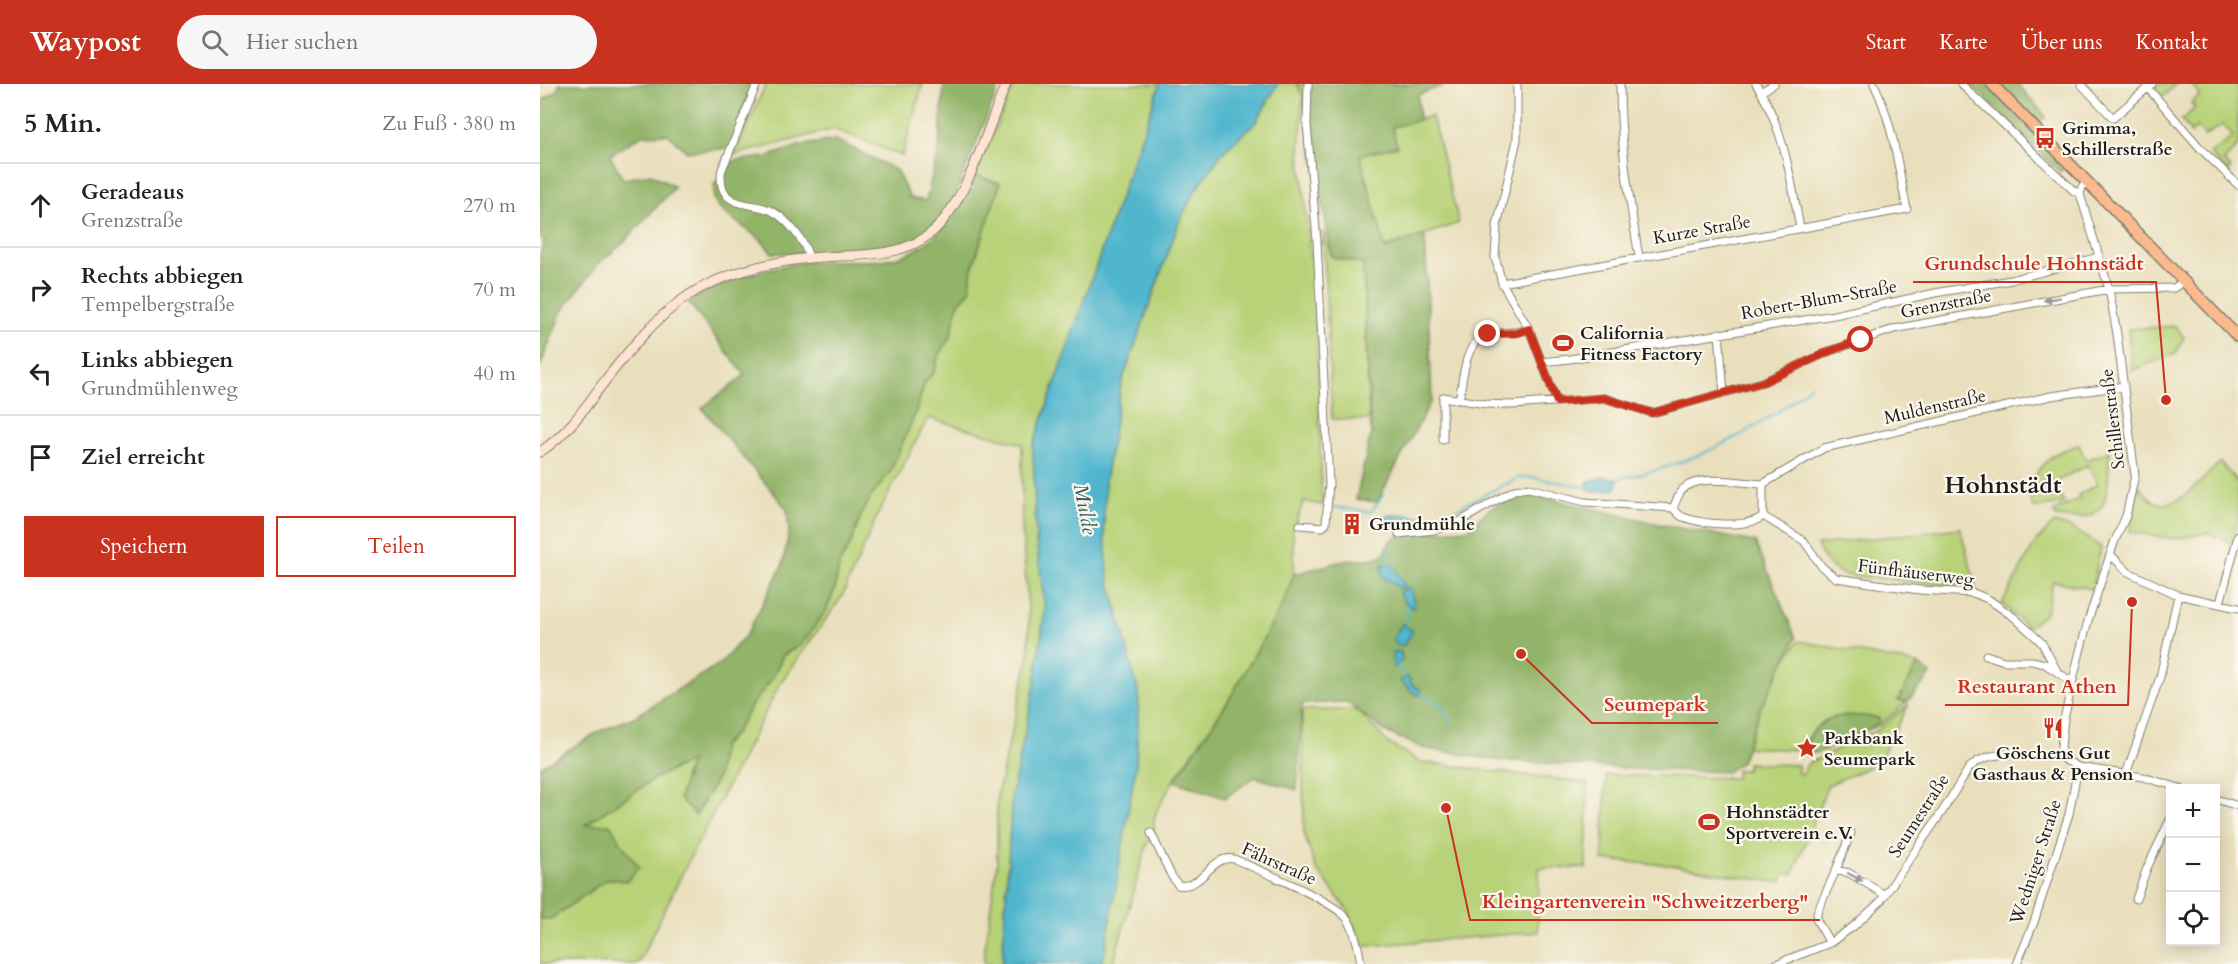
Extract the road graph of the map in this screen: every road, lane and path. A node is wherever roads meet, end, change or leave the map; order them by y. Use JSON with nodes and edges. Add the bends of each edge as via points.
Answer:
{"nodes":[{"id":1,"x":757,"y":84,"type":"edge"},
{"id":2,"x":1005,"y":84,"type":"edge"},
{"id":3,"x":1308,"y":84,"type":"edge"},
{"id":4,"x":1517,"y":84,"type":"edge"},
{"id":5,"x":1620,"y":84,"type":"edge"},
{"id":6,"x":1756,"y":84,"type":"edge"},
{"id":7,"x":1773,"y":84,"type":"edge"},
{"id":8,"x":1874,"y":84,"type":"edge"},
{"id":9,"x":1962,"y":84,"type":"edge"},
{"id":10,"x":1992,"y":84,"type":"edge"},
{"id":11,"x":2081,"y":84,"type":"edge"},
{"id":12,"x":2150,"y":86,"type":"edge"},
{"id":13,"x":1761,"y":92,"type":"junction"},
{"id":14,"x":2086,"y":182,"type":"junction"},
{"id":15,"x":2238,"y":185,"type":"edge"},
{"id":16,"x":2080,"y":194,"type":"junction"},
{"id":17,"x":1800,"y":228,"type":"junction"},
{"id":18,"x":1639,"y":256,"type":"junction"},
{"id":19,"x":809,"y":258,"type":"junction"},
{"id":20,"x":2099,"y":258,"type":"junction"},
{"id":21,"x":2182,"y":282,"type":"junction"},
{"id":22,"x":1502,"y":283,"type":"junction"},
{"id":23,"x":2109,"y":289,"type":"junction"},
{"id":24,"x":1529,"y":329,"type":"junction"},
{"id":25,"x":1719,"y":333,"type":"junction"},
{"id":26,"x":2238,"y":337,"type":"edge"},
{"id":27,"x":1542,"y":362,"type":"junction"},
{"id":28,"x":2124,"y":386,"type":"junction"},
{"id":29,"x":1724,"y":394,"type":"junction"},
{"id":30,"x":1459,"y":400,"type":"junction"},
{"id":31,"x":1557,"y":402,"type":"junction"},
{"id":32,"x":1443,"y":440,"type":"dead end"},
{"id":33,"x":540,"y":452,"type":"edge"},
{"id":34,"x":1763,"y":484,"type":"junction"},
{"id":35,"x":1673,"y":508,"type":"junction"},
{"id":36,"x":1763,"y":516,"type":"junction"},
{"id":37,"x":1300,"y":525,"type":"dead end"},
{"id":38,"x":1399,"y":534,"type":"dead end"},
{"id":39,"x":2238,"y":536,"type":"edge"},
{"id":40,"x":2111,"y":555,"type":"junction"},
{"id":41,"x":2178,"y":595,"type":"junction"},
{"id":42,"x":2220,"y":603,"type":"junction"},
{"id":43,"x":2238,"y":608,"type":"edge"},
{"id":44,"x":1986,"y":655,"type":"dead end"},
{"id":45,"x":2057,"y":671,"type":"junction"},
{"id":46,"x":2072,"y":682,"type":"junction"},
{"id":47,"x":2060,"y":757,"type":"junction"},
{"id":48,"x":2078,"y":767,"type":"junction"},
{"id":49,"x":2126,"y":774,"type":"junction"},
{"id":50,"x":2166,"y":785,"type":"edge"},
{"id":51,"x":2220,"y":800,"type":"edge"},
{"id":52,"x":2238,"y":806,"type":"edge"},
{"id":53,"x":2166,"y":828,"type":"edge"},
{"id":54,"x":1151,"y":832,"type":"dead end"},
{"id":55,"x":1851,"y":833,"type":"dead end"},
{"id":56,"x":1836,"y":870,"type":"junction"},
{"id":57,"x":1885,"y":895,"type":"junction"},
{"id":58,"x":2136,"y":899,"type":"dead end"},
{"id":59,"x":1830,"y":943,"type":"junction"},
{"id":60,"x":1361,"y":964,"type":"edge"},
{"id":61,"x":1776,"y":964,"type":"edge"},
{"id":62,"x":2016,"y":964,"type":"edge"}],
"edges":[{"from":1,"to":19,"type":"street","via":[[723,167],[722,186],[733,201],[772,210],[802,242]]},
{"from":2,"to":19,"type":"main road","via":[[961,193],[932,232],[890,252]]},
{"from":3,"to":37,"type":"street","via":[[1307,124],[1329,483],[1326,523],[1323,527]]},
{"from":4,"to":22,"type":"street","via":[[1517,140],[1495,243]]},
{"from":5,"to":18,"type":"street","via":[[1624,168]]},
{"from":6,"to":13,"type":"street"},
{"from":7,"to":13,"type":"street"},
{"from":8,"to":17,"type":"street","name":"Kurze Straße","via":[[1889,129],[1907,209]]},
{"from":9,"to":16,"type":"street"},
{"from":10,"to":14,"type":"main road"},
{"from":11,"to":12,"type":"street","via":[[2113,118]]},
{"from":12,"to":15,"type":"street","via":[[2201,149]]},
{"from":13,"to":17,"type":"street","via":[[1786,153]]},
{"from":14,"to":16,"type":"street"},
{"from":14,"to":21,"type":"main road"},
{"from":16,"to":20,"type":"street","name":"Schillerstraße"},
{"from":17,"to":18,"type":"street","name":"Kurze Straße"},
{"from":18,"to":22,"type":"street","name":"Kurze Straße"},
{"from":19,"to":33,"type":"main road","via":[[735,275],[688,296],[658,320],[572,425]]},
{"from":20,"to":23,"type":"street","name":"Schillerstraße"},
{"from":20,"to":25,"type":"street","name":"Robert-Blum-Straße","via":[[2011,280]]},
{"from":21,"to":23,"type":"street","name":"Grenzstraße","via":[[2166,289]]},
{"from":21,"to":26,"type":"main road"},
{"from":22,"to":24,"type":"street"},
{"from":23,"to":28,"type":"street","name":"Schillerstraße"},
{"from":23,"to":29,"type":"street","name":"Grenzstraße","one_way":true,"via":[[1894,329],[1830,351],[1777,377]]},
{"from":24,"to":27,"type":"street"},
{"from":24,"to":30,"type":"street","via":[[1488,334],[1477,342],[1469,351]]},
{"from":25,"to":27,"type":"street","name":"Robert-Blum-Straße"},
{"from":25,"to":29,"type":"street"},
{"from":27,"to":31,"type":"street"},
{"from":28,"to":34,"type":"street","name":"Muldenstraße","via":[[2051,396],[1824,448]]},
{"from":28,"to":40,"type":"street","name":"Schillerstraße","via":[[2135,475],[2126,516]]},
{"from":29,"to":31,"type":"street","name":"Grenzstraße","via":[[1652,413],[1604,398]]},
{"from":30,"to":31,"type":"street","name":"Grenzstraße","via":[[1512,405]]},
{"from":30,"to":32,"type":"street","via":[[1443,397]]},
{"from":34,"to":35,"type":"street","via":[[1706,480],[1683,490]]},
{"from":34,"to":36,"type":"street"},
{"from":35,"to":36,"type":"street","via":[[1681,517],[1725,525],[1757,521]]},
{"from":35,"to":38,"type":"street","via":[[1585,502],[1529,488],[1514,490],[1459,522]]},
{"from":36,"to":45,"type":"street","name":"Fünfhäuserweg","via":[[1804,541],[1822,567],[1836,578],[1973,593],[1988,599],[2042,643]]},
{"from":39,"to":42,"type":"street"},
{"from":40,"to":41,"type":"street","via":[[2128,572]]},
{"from":40,"to":46,"type":"street","name":"Schillerstraße"},
{"from":41,"to":42,"type":"street"},
{"from":41,"to":49,"type":"street","via":[[2157,687]]},
{"from":42,"to":43,"type":"street"},
{"from":44,"to":45,"type":"street","name":"Fünfhäuserweg","via":[[2004,662],[2032,661]]},
{"from":45,"to":46,"type":"street","name":"Fünfhäuserweg"},
{"from":46,"to":47,"type":"street","name":"Schillerstraße"},
{"from":47,"to":48,"type":"street","name":"Seumestraße"},
{"from":47,"to":57,"type":"street","name":"Seumestraße","via":[[2007,754],[1973,764]]},
{"from":48,"to":49,"type":"street","name":"Seumestraße"},
{"from":48,"to":62,"type":"street","name":"Wedniger Straße","via":[[2069,814]]},
{"from":49,"to":50,"type":"street","name":"Seumestraße"},
{"from":51,"to":52,"type":"street"},
{"from":53,"to":58,"type":"street"},
{"from":54,"to":60,"type":"street","name":"Fährstraße","via":[[1178,885],[1196,883],[1226,857],[1327,903],[1347,918]]},
{"from":55,"to":56,"type":"street"},
{"from":56,"to":57,"type":"street","one_way":true,"via":[[1849,873]]},
{"from":56,"to":59,"type":"street","via":[[1816,919]]},
{"from":57,"to":59,"type":"street","name":"Seumestraße"},
{"from":59,"to":61,"type":"street","name":"Seumestraße"}]}
